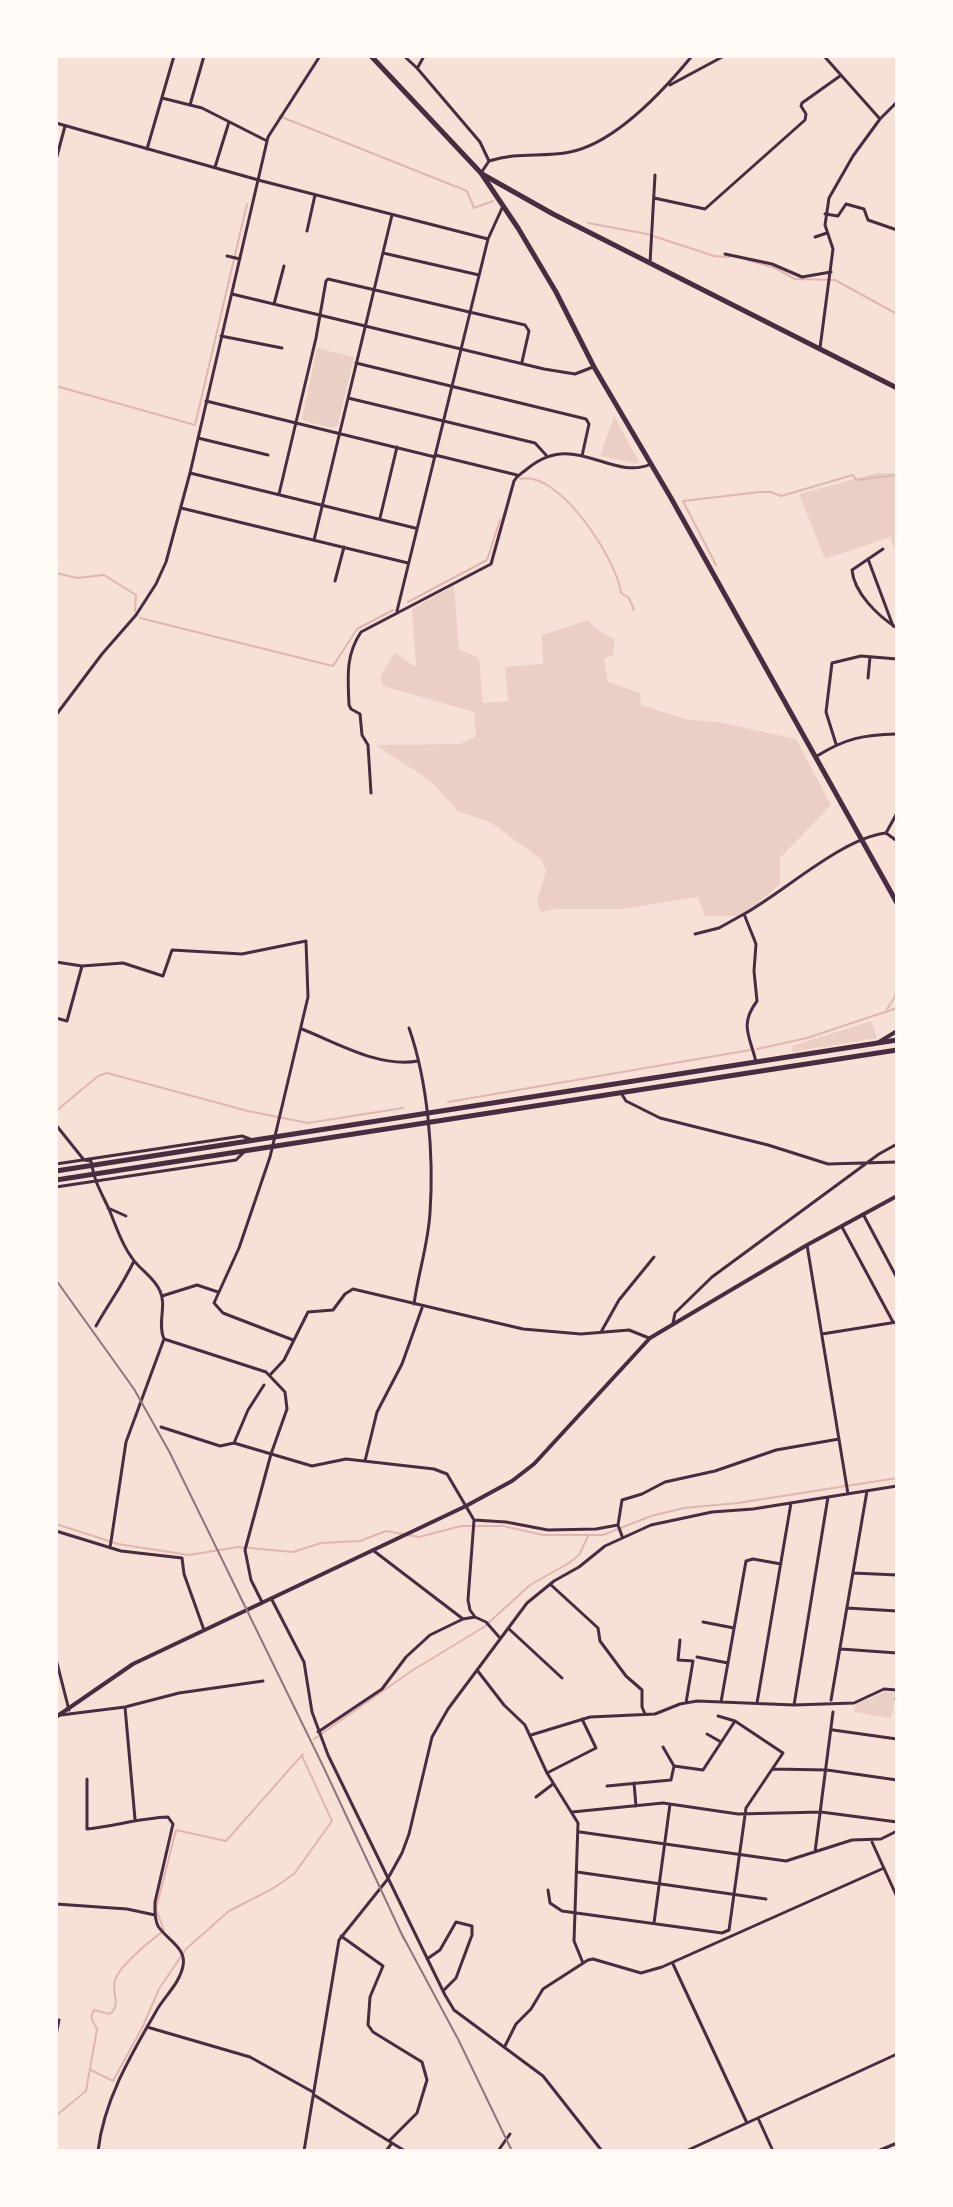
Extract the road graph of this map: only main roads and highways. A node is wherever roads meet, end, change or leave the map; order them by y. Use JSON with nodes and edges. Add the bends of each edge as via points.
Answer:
{"nodes":[{"id":1,"x":371,"y":56,"type":"edge"},
{"id":2,"x":481,"y":173,"type":"junction"},
{"id":3,"x":897,"y":388,"type":"edge"},
{"id":4,"x":897,"y":903,"type":"edge"},
{"id":5,"x":897,"y":1040,"type":"edge"},
{"id":6,"x":897,"y":1050,"type":"edge"},
{"id":7,"x":56,"y":1171,"type":"edge"},
{"id":8,"x":56,"y":1180,"type":"edge"}],
"edges":[{"from":1,"to":2,"type":"main road"},
{"from":2,"to":3,"type":"main road"},
{"from":2,"to":4,"type":"main road","via":[[556,292]]},
{"from":5,"to":7,"type":"main road"},
{"from":6,"to":8,"type":"main road"}]}
